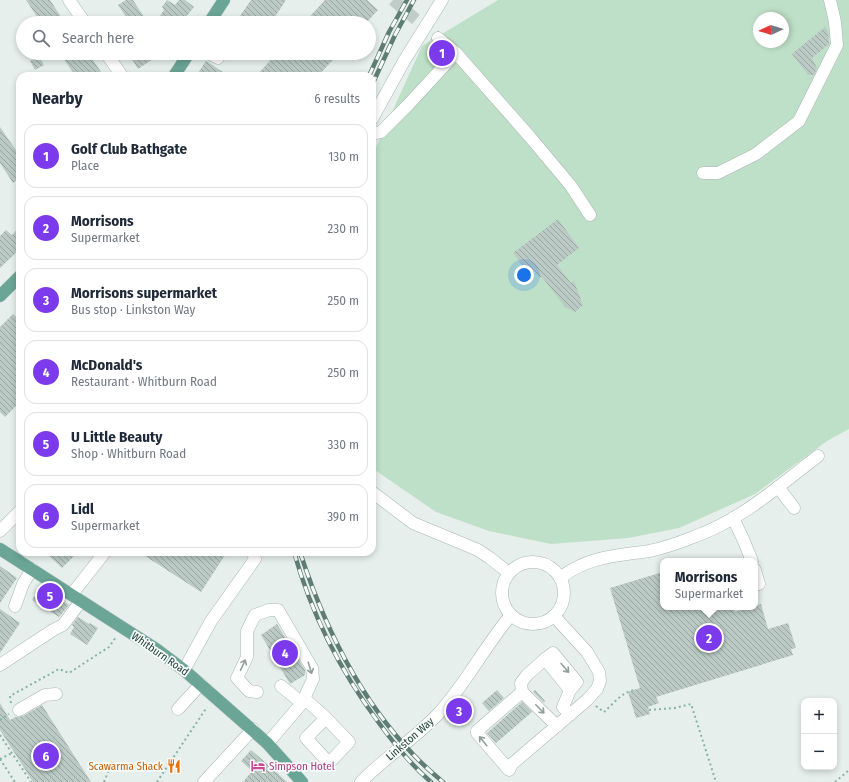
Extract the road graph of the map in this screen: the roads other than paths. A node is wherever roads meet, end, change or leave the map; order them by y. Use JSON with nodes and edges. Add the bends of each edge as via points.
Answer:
{"nodes":[{"id":1,"x":69,"y":0,"type":"edge"},
{"id":2,"x":224,"y":0,"type":"edge"},
{"id":3,"x":442,"y":0,"type":"edge"},
{"id":4,"x":830,"y":0,"type":"edge"},
{"id":5,"x":80,"y":16,"type":"edge"},
{"id":6,"x":214,"y":16,"type":"edge"},
{"id":7,"x":438,"y":38,"type":"tunnel mouth"},
{"id":8,"x":456,"y":53,"type":"junction"},
{"id":9,"x":111,"y":60,"type":"edge"},
{"id":10,"x":184,"y":60,"type":"edge"},
{"id":11,"x":119,"y":72,"type":"edge"},
{"id":12,"x":177,"y":72,"type":"edge"},
{"id":13,"x":376,"y":112,"type":"edge"},
{"id":14,"x":376,"y":133,"type":"edge"},
{"id":15,"x":703,"y":173,"type":"dead end"},
{"id":16,"x":590,"y":215,"type":"dead end"},
{"id":17,"x":16,"y":280,"type":"edge"},
{"id":18,"x":0,"y":296,"type":"edge"},
{"id":19,"x":818,"y":456,"type":"dead end"},
{"id":20,"x":778,"y":487,"type":"junction"},
{"id":21,"x":376,"y":495,"type":"edge"},
{"id":22,"x":794,"y":508,"type":"dead end"},
{"id":23,"x":16,"y":515,"type":"edge"},
{"id":24,"x":733,"y":518,"type":"junction"},
{"id":25,"x":0,"y":532,"type":"edge"},
{"id":26,"x":0,"y":548,"type":"edge"},
{"id":27,"x":103,"y":556,"type":"edge"},
{"id":28,"x":254,"y":556,"type":"edge"},
{"id":29,"x":751,"y":558,"type":"edge"},
{"id":30,"x":32,"y":569,"type":"junction"},
{"id":31,"x":509,"y":573,"type":"junction"},
{"id":32,"x":560,"y":578,"type":"junction"},
{"id":33,"x":758,"y":580,"type":"edge"},
{"id":34,"x":759,"y":584,"type":"dead end"},
{"id":35,"x":77,"y":597,"type":"junction"},
{"id":36,"x":15,"y":606,"type":"dead end"},
{"id":37,"x":510,"y":615,"type":"junction"},
{"id":38,"x":554,"y":616,"type":"junction"},
{"id":39,"x":0,"y":665,"type":"edge"},
{"id":40,"x":184,"y":670,"type":"junction"},
{"id":41,"x":201,"y":684,"type":"junction"},
{"id":42,"x":281,"y":686,"type":"dead end"},
{"id":43,"x":257,"y":692,"type":"dead end"},
{"id":44,"x":522,"y":692,"type":"junction"},
{"id":45,"x":56,"y":694,"type":"dead end"},
{"id":46,"x":304,"y":701,"type":"junction"},
{"id":47,"x":178,"y":709,"type":"dead end"},
{"id":48,"x":14,"y":710,"type":"road end"},
{"id":49,"x":570,"y":715,"type":"junction"},
{"id":50,"x":326,"y":718,"type":"dead end"},
{"id":51,"x":557,"y":726,"type":"junction"},
{"id":52,"x":253,"y":730,"type":"junction"},
{"id":53,"x":267,"y":743,"type":"junction"},
{"id":54,"x":204,"y":782,"type":"edge"},
{"id":55,"x":302,"y":782,"type":"edge"},
{"id":56,"x":361,"y":782,"type":"edge"}],
"edges":[{"from":1,"to":5,"type":"street"},
{"from":2,"to":6,"type":"main road"},
{"from":3,"to":13,"type":"street"},
{"from":4,"to":15,"type":"street","via":[[837,45],[799,121],[756,154],[718,173]]},
{"from":7,"to":8,"type":"street"},
{"from":8,"to":14,"type":"street","via":[[407,106],[381,132]]},
{"from":8,"to":16,"type":"street","via":[[566,180]]},
{"from":9,"to":11,"type":"street"},
{"from":10,"to":12,"type":"main road"},
{"from":17,"to":18,"type":"main road"},
{"from":19,"to":20,"type":"street"},
{"from":20,"to":22,"type":"street"},
{"from":20,"to":24,"type":"street"},
{"from":21,"to":31,"type":"street","via":[[413,523],[478,550]]},
{"from":23,"to":25,"type":"street"},
{"from":24,"to":29,"type":"street"},
{"from":24,"to":32,"type":"street","via":[[698,536],[673,544],[597,559],[571,569]]},
{"from":26,"to":30,"type":"main road","name":"Whitburn Road"},
{"from":27,"to":35,"type":"street"},
{"from":28,"to":40,"type":"street","via":[[255,559],[211,621]]},
{"from":30,"to":35,"type":"main road","name":"Whitburn Road"},
{"from":30,"to":36,"type":"street"},
{"from":31,"to":32,"type":"street","via":[[526,563],[536,562],[546,564]]},
{"from":31,"to":37,"type":"street","via":[[502,590]]},
{"from":32,"to":38,"type":"street","via":[[564,587],[564,598]]},
{"from":33,"to":34,"type":"street"},
{"from":35,"to":39,"type":"street","via":[[63,625]]},
{"from":35,"to":40,"type":"main road","name":"Whitburn Road"},
{"from":37,"to":38,"type":"street","via":[[533,623],[546,621]]},
{"from":37,"to":56,"type":"street","name":"Linkston Way","via":[[439,713]]},
{"from":38,"to":49,"type":"street","via":[[587,652],[599,672],[597,689]]},
{"from":40,"to":41,"type":"main road","name":"Whitburn Road"},
{"from":41,"to":47,"type":"street"},
{"from":41,"to":52,"type":"main road","name":"Whitburn Road"},
{"from":42,"to":46,"type":"street"},
{"from":43,"to":46,"type":"street","one_way":true,"via":[[249,691],[237,678],[247,657],[247,631],[255,615],[278,610],[312,668],[313,679]]},
{"from":44,"to":49,"type":"street","one_way":true,"via":[[521,683],[526,675],[545,659],[570,690],[563,707]]},
{"from":44,"to":51,"type":"street","one_way":true},
{"from":51,"to":44,"type":"street","one_way":true,"via":[[512,764],[509,770],[477,731]]},
{"from":45,"to":48,"type":"street","via":[[45,695]]},
{"from":46,"to":50,"type":"street"},
{"from":46,"to":53,"type":"street"},
{"from":49,"to":51,"type":"street"},
{"from":52,"to":53,"type":"main road","name":"Whitburn Road"},
{"from":52,"to":54,"type":"street"},
{"from":53,"to":55,"type":"main road","name":"Whitburn Road"}]}
